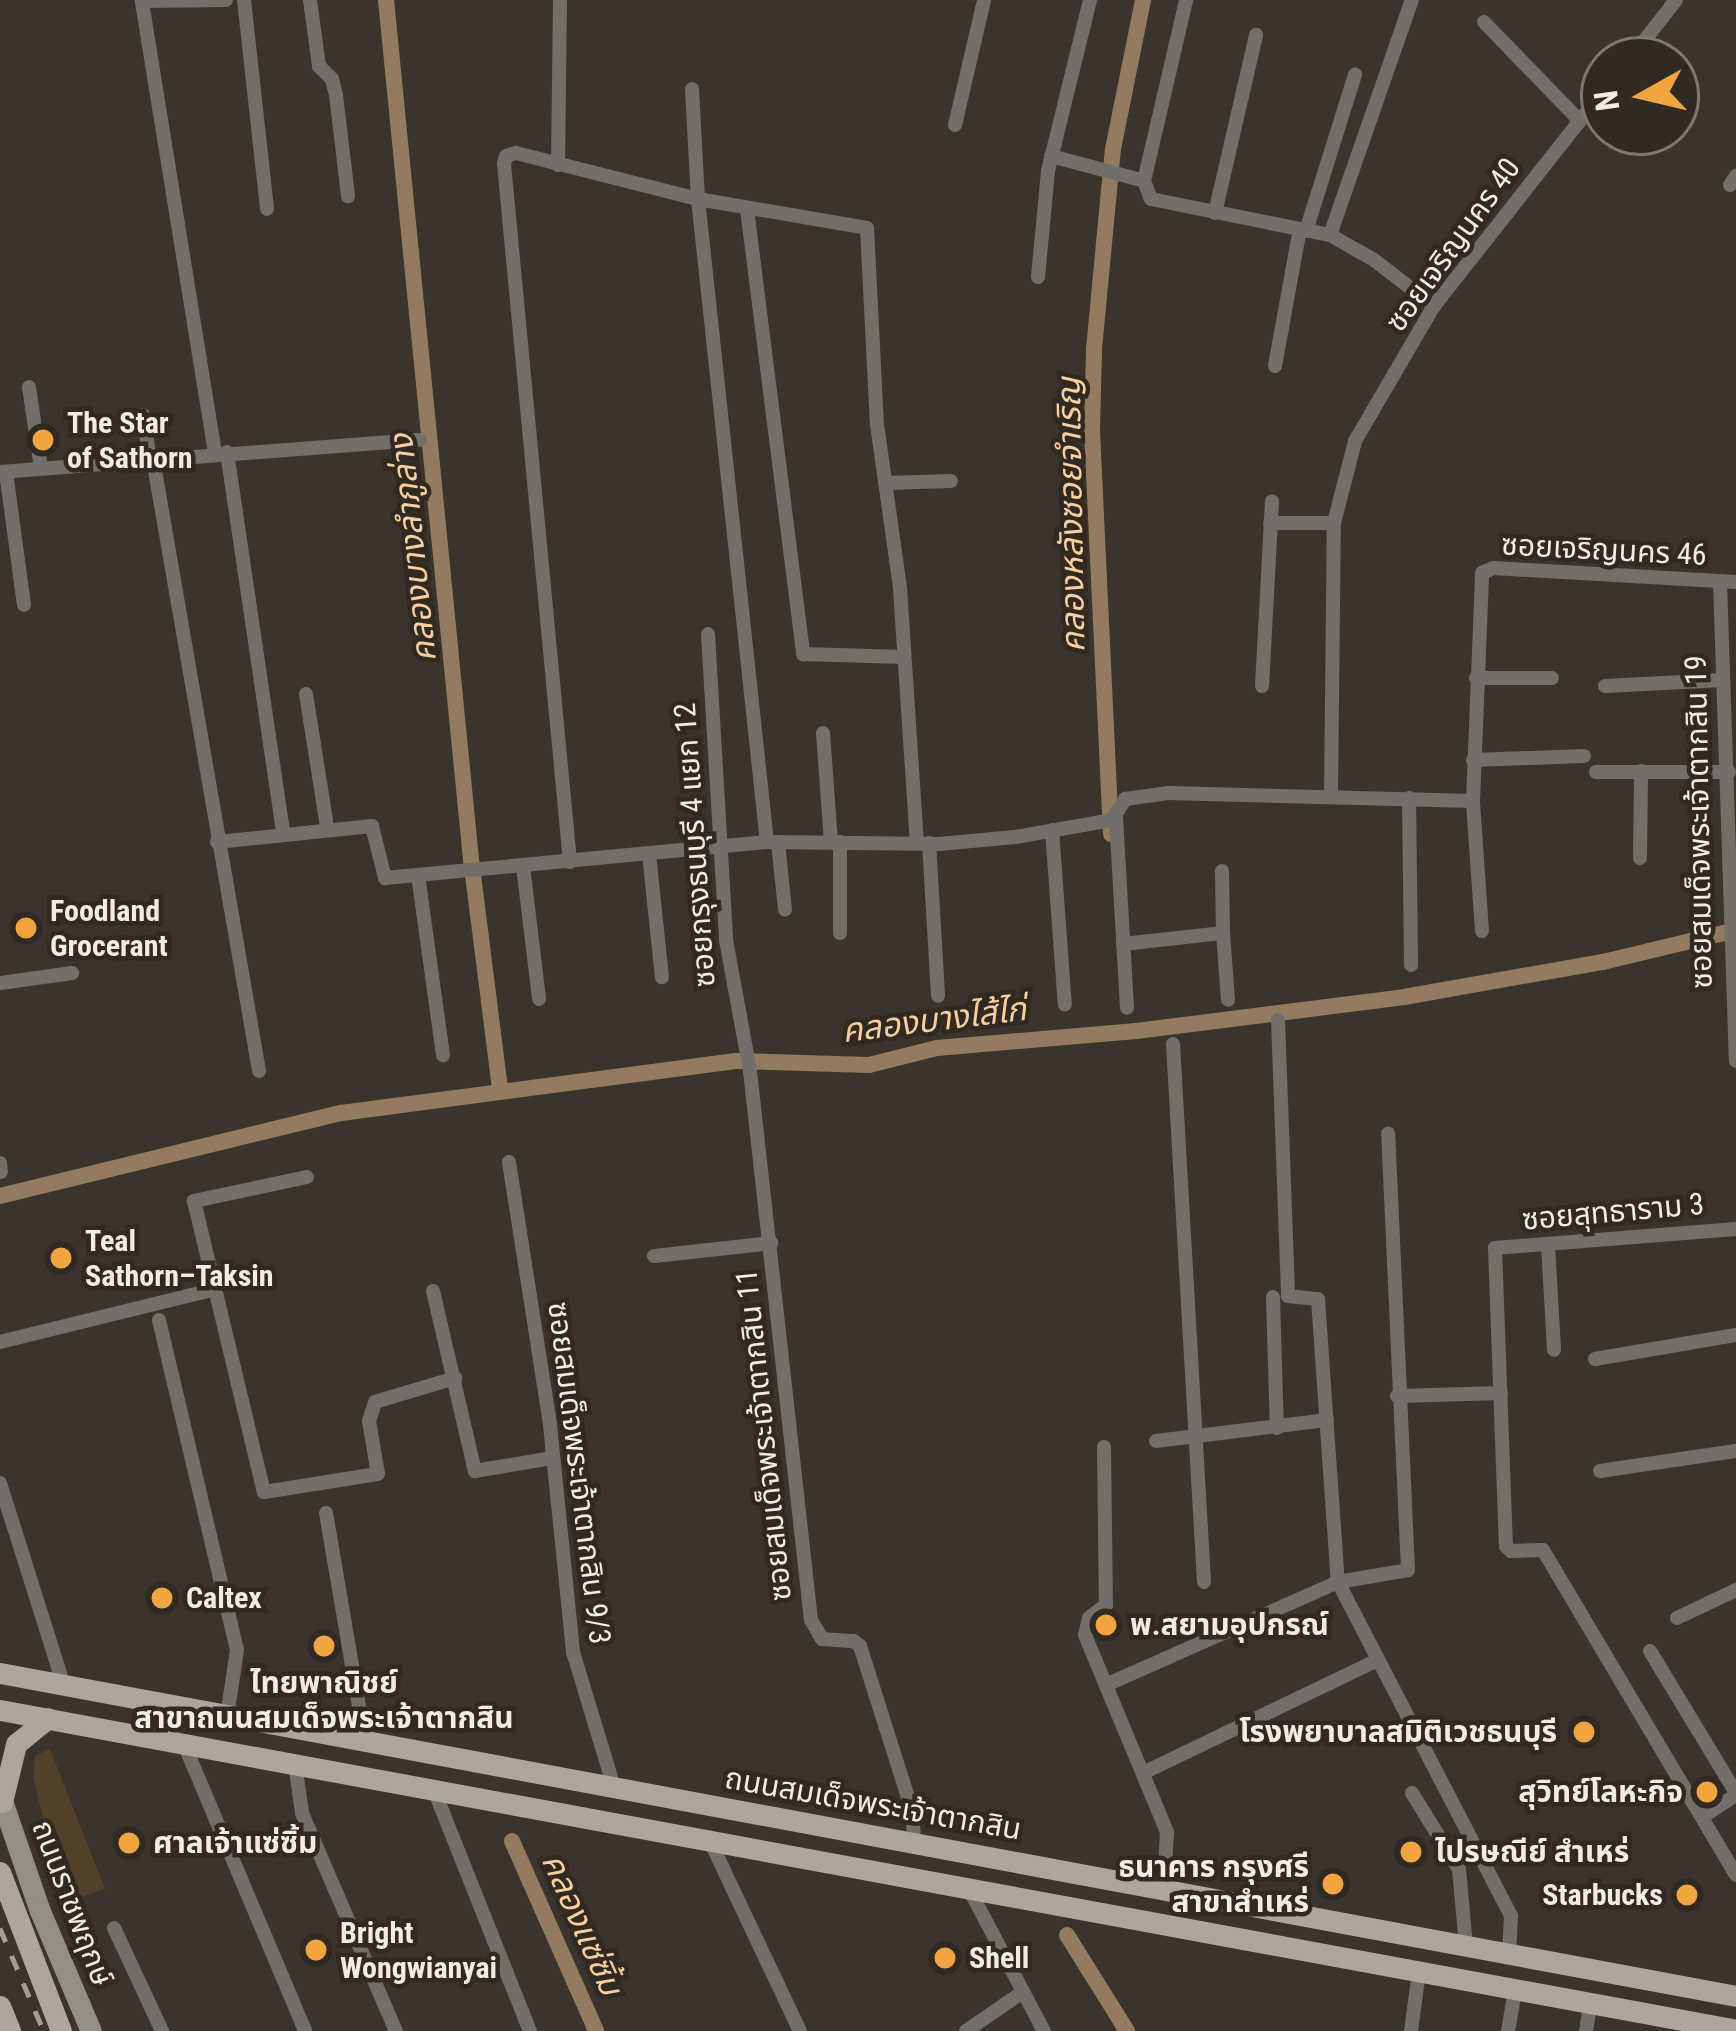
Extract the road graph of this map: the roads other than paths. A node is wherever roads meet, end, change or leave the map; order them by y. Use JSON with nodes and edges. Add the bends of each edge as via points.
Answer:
{"nodes":[{"id":1,"x":208,"y":0,"type":"edge"},
{"id":2,"x":226,"y":0,"type":"edge"},
{"id":3,"x":244,"y":0,"type":"edge"},
{"id":4,"x":310,"y":0,"type":"edge"},
{"id":5,"x":560,"y":0,"type":"edge"},
{"id":6,"x":984,"y":0,"type":"edge"},
{"id":7,"x":1090,"y":0,"type":"edge"},
{"id":8,"x":1186,"y":0,"type":"edge"},
{"id":9,"x":1412,"y":0,"type":"edge"},
{"id":10,"x":1676,"y":0,"type":"edge"},
{"id":11,"x":1484,"y":22,"type":"dead end"},
{"id":12,"x":1256,"y":35,"type":"dead end"},
{"id":13,"x":1648,"y":36,"type":"edge"},
{"id":14,"x":1355,"y":76,"type":"dead end"},
{"id":15,"x":692,"y":89,"type":"dead end"},
{"id":16,"x":1580,"y":122,"type":"joint"},
{"id":17,"x":955,"y":125,"type":"dead end"},
{"id":18,"x":1051,"y":156,"type":"junction"},
{"id":19,"x":558,"y":166,"type":"junction"},
{"id":20,"x":1144,"y":181,"type":"junction"},
{"id":21,"x":348,"y":196,"type":"dead end"},
{"id":22,"x":698,"y":199,"type":"junction"},
{"id":23,"x":267,"y":209,"type":"dead end"},
{"id":24,"x":747,"y":209,"type":"junction"},
{"id":25,"x":1215,"y":213,"type":"junction"},
{"id":26,"x":1303,"y":230,"type":"junction"},
{"id":27,"x":1330,"y":235,"type":"junction"},
{"id":28,"x":1038,"y":277,"type":"dead end"},
{"id":29,"x":1434,"y":306,"type":"junction"},
{"id":30,"x":1275,"y":366,"type":"dead end"},
{"id":31,"x":28,"y":387,"type":"dead end"},
{"id":32,"x":143,"y":415,"type":"dead end"},
{"id":33,"x":420,"y":440,"type":"dead end"},
{"id":34,"x":221,"y":453,"type":"junction"},
{"id":35,"x":152,"y":459,"type":"junction"},
{"id":36,"x":41,"y":468,"type":"junction"},
{"id":37,"x":3,"y":472,"type":"edge"},
{"id":38,"x":951,"y":481,"type":"dead end"},
{"id":39,"x":885,"y":483,"type":"junction"},
{"id":40,"x":1272,"y":501,"type":"dead end"},
{"id":41,"x":1334,"y":523,"type":"junction"},
{"id":42,"x":1270,"y":524,"type":"junction"},
{"id":43,"x":1728,"y":582,"type":"edge"},
{"id":44,"x":24,"y":605,"type":"dead end"},
{"id":45,"x":707,"y":634,"type":"dead end"},
{"id":46,"x":904,"y":657,"type":"junction"},
{"id":47,"x":1476,"y":678,"type":"junction"},
{"id":48,"x":1552,"y":678,"type":"dead end"},
{"id":49,"x":1723,"y":680,"type":"junction"},
{"id":50,"x":1262,"y":686,"type":"dead end"},
{"id":51,"x":1605,"y":686,"type":"dead end"},
{"id":52,"x":306,"y":694,"type":"dead end"},
{"id":53,"x":824,"y":733,"type":"dead end"},
{"id":54,"x":1584,"y":756,"type":"dead end"},
{"id":55,"x":1473,"y":760,"type":"junction"},
{"id":56,"x":1596,"y":772,"type":"dead end"},
{"id":57,"x":1642,"y":772,"type":"junction"},
{"id":58,"x":1729,"y":772,"type":"junction"},
{"id":59,"x":1331,"y":795,"type":"junction"},
{"id":60,"x":1409,"y":798,"type":"junction"},
{"id":61,"x":1473,"y":801,"type":"junction"},
{"id":62,"x":1108,"y":820,"type":"junction"},
{"id":63,"x":327,"y":827,"type":"junction"},
{"id":64,"x":1052,"y":830,"type":"junction"},
{"id":65,"x":283,"y":832,"type":"junction"},
{"id":66,"x":218,"y":842,"type":"junction"},
{"id":67,"x":772,"y":842,"type":"junction"},
{"id":68,"x":835,"y":842,"type":"junction"},
{"id":69,"x":923,"y":843,"type":"junction"},
{"id":70,"x":721,"y":848,"type":"junction"},
{"id":71,"x":650,"y":854,"type":"junction"},
{"id":72,"x":1640,"y":858,"type":"dead end"},
{"id":73,"x":570,"y":862,"type":"junction"},
{"id":74,"x":523,"y":866,"type":"junction"},
{"id":75,"x":1222,"y":872,"type":"dead end"},
{"id":76,"x":418,"y":875,"type":"junction"},
{"id":77,"x":785,"y":910,"type":"dead end"},
{"id":78,"x":1482,"y":932,"type":"dead end"},
{"id":79,"x":840,"y":933,"type":"dead end"},
{"id":80,"x":1223,"y":933,"type":"junction"},
{"id":81,"x":1124,"y":944,"type":"junction"},
{"id":82,"x":1411,"y":965,"type":"dead end"},
{"id":83,"x":72,"y":973,"type":"dead end"},
{"id":84,"x":662,"y":977,"type":"dead end"},
{"id":85,"x":0,"y":983,"type":"edge"},
{"id":86,"x":938,"y":996,"type":"dead end"},
{"id":87,"x":539,"y":999,"type":"dead end"},
{"id":88,"x":1228,"y":1000,"type":"dead end"},
{"id":89,"x":1065,"y":1005,"type":"dead end"},
{"id":90,"x":1127,"y":1008,"type":"dead end"},
{"id":91,"x":1278,"y":1020,"type":"dead end"},
{"id":92,"x":1172,"y":1044,"type":"dead end"},
{"id":93,"x":743,"y":1051,"type":"joint"},
{"id":94,"x":443,"y":1055,"type":"dead end"},
{"id":95,"x":1736,"y":1061,"type":"edge"},
{"id":96,"x":260,"y":1071,"type":"dead end"},
{"id":97,"x":1388,"y":1133,"type":"dead end"},
{"id":98,"x":509,"y":1162,"type":"dead end"},
{"id":99,"x":308,"y":1177,"type":"dead end"},
{"id":100,"x":1736,"y":1229,"type":"edge"},
{"id":101,"x":771,"y":1243,"type":"junction"},
{"id":102,"x":1548,"y":1245,"type":"junction"},
{"id":103,"x":654,"y":1256,"type":"dead end"},
{"id":104,"x":212,"y":1290,"type":"junction"},
{"id":105,"x":433,"y":1291,"type":"dead end"},
{"id":106,"x":1273,"y":1297,"type":"dead end"},
{"id":107,"x":159,"y":1320,"type":"dead end"},
{"id":108,"x":1736,"y":1335,"type":"edge"},
{"id":109,"x":0,"y":1342,"type":"edge"},
{"id":110,"x":1554,"y":1350,"type":"dead end"},
{"id":111,"x":1595,"y":1359,"type":"dead end"},
{"id":112,"x":454,"y":1378,"type":"junction"},
{"id":113,"x":1501,"y":1393,"type":"junction"},
{"id":114,"x":1397,"y":1396,"type":"junction"},
{"id":115,"x":1327,"y":1420,"type":"junction"},
{"id":116,"x":1277,"y":1428,"type":"junction"},
{"id":117,"x":1196,"y":1439,"type":"junction"},
{"id":118,"x":1156,"y":1441,"type":"dead end"},
{"id":119,"x":1104,"y":1447,"type":"dead end"},
{"id":120,"x":1736,"y":1451,"type":"edge"},
{"id":121,"x":554,"y":1458,"type":"junction"},
{"id":122,"x":1600,"y":1471,"type":"dead end"},
{"id":123,"x":0,"y":1483,"type":"edge"},
{"id":124,"x":326,"y":1513,"type":"dead end"},
{"id":125,"x":1204,"y":1582,"type":"dead end"},
{"id":126,"x":1338,"y":1582,"type":"junction"},
{"id":127,"x":1736,"y":1590,"type":"edge"},
{"id":128,"x":1677,"y":1618,"type":"dead end"},
{"id":129,"x":1650,"y":1651,"type":"dead end"},
{"id":130,"x":1376,"y":1661,"type":"junction"},
{"id":131,"x":0,"y":1672,"type":"edge"},
{"id":132,"x":1108,"y":1684,"type":"junction"},
{"id":133,"x":64,"y":1685,"type":"junction"},
{"id":134,"x":0,"y":1710,"type":"edge"},
{"id":135,"x":227,"y":1717,"type":"junction"},
{"id":136,"x":48,"y":1718,"type":"junction"},
{"id":137,"x":365,"y":1742,"type":"junction"},
{"id":138,"x":184,"y":1744,"type":"junction"},
{"id":139,"x":295,"y":1763,"type":"junction"},
{"id":140,"x":1145,"y":1772,"type":"junction"},
{"id":141,"x":614,"y":1787,"type":"junction"},
{"id":142,"x":434,"y":1790,"type":"junction"},
{"id":143,"x":1412,"y":1793,"type":"dead end"},
{"id":144,"x":1736,"y":1794,"type":"edge"},
{"id":145,"x":1,"y":1798,"type":"edge"},
{"id":146,"x":1702,"y":1816,"type":"junction"},
{"id":147,"x":914,"y":1842,"type":"junction"},
{"id":148,"x":711,"y":1843,"type":"junction"},
{"id":149,"x":1736,"y":1875,"type":"edge"},
{"id":150,"x":0,"y":1876,"type":"edge"},
{"id":151,"x":1163,"y":1888,"type":"junction"},
{"id":152,"x":969,"y":1889,"type":"junction"},
{"id":153,"x":40,"y":1911,"type":"junction"},
{"id":154,"x":115,"y":1928,"type":"dead end"},
{"id":155,"x":1471,"y":1947,"type":"junction"},
{"id":156,"x":1508,"y":1954,"type":"junction"},
{"id":157,"x":1535,"y":1959,"type":"junction"},
{"id":158,"x":1419,"y":1972,"type":"junction"},
{"id":159,"x":1471,"y":1982,"type":"junction"},
{"id":160,"x":1523,"y":1992,"type":"junction"},
{"id":161,"x":1021,"y":1993,"type":"junction"},
{"id":162,"x":1736,"y":1996,"type":"edge"},
{"id":163,"x":1591,"y":2005,"type":"junction"},
{"id":164,"x":0,"y":2006,"type":"edge"},
{"id":165,"x":1736,"y":2030,"type":"edge"},
{"id":166,"x":10,"y":2031,"type":"edge"},
{"id":167,"x":61,"y":2031,"type":"edge"},
{"id":168,"x":91,"y":2031,"type":"edge"},
{"id":169,"x":162,"y":2031,"type":"edge"},
{"id":170,"x":305,"y":2031,"type":"edge"},
{"id":171,"x":396,"y":2031,"type":"edge"},
{"id":172,"x":530,"y":2031,"type":"edge"},
{"id":173,"x":800,"y":2031,"type":"edge"},
{"id":174,"x":966,"y":2031,"type":"edge"},
{"id":175,"x":1044,"y":2031,"type":"edge"},
{"id":176,"x":1411,"y":2031,"type":"edge"},
{"id":177,"x":1508,"y":2031,"type":"edge"},
{"id":178,"x":1586,"y":2031,"type":"edge"}],
"edges":[{"from":1,"to":2,"type":"street"},
{"from":1,"to":34,"type":"street","via":[[142,1]]},
{"from":3,"to":23,"type":"street"},
{"from":4,"to":21,"type":"street","via":[[319,66],[336,95]]},
{"from":5,"to":19,"type":"street"},
{"from":6,"to":17,"type":"street"},
{"from":7,"to":18,"type":"street"},
{"from":8,"to":20,"type":"street"},
{"from":9,"to":27,"type":"street"},
{"from":10,"to":13,"type":"street"},
{"from":11,"to":16,"type":"street"},
{"from":12,"to":25,"type":"street"},
{"from":14,"to":26,"type":"street"},
{"from":15,"to":22,"type":"street"},
{"from":16,"to":29,"type":"street","name":"ซอยเจริญนคร 40"},
{"from":18,"to":20,"type":"street"},
{"from":18,"to":28,"type":"street"},
{"from":19,"to":22,"type":"street"},
{"from":19,"to":73,"type":"street","via":[[516,153],[504,164]]},
{"from":20,"to":25,"type":"street","via":[[1150,199]]},
{"from":22,"to":24,"type":"street"},
{"from":22,"to":67,"type":"street"},
{"from":24,"to":39,"type":"street","via":[[867,228]]},
{"from":24,"to":46,"type":"street","via":[[803,654]]},
{"from":25,"to":26,"type":"street"},
{"from":26,"to":27,"type":"street"},
{"from":26,"to":30,"type":"street"},
{"from":27,"to":29,"type":"street"},
{"from":29,"to":41,"type":"street","name":"ซอยเจริญนคร 40","via":[[1355,441]]},
{"from":31,"to":36,"type":"street"},
{"from":32,"to":35,"type":"street"},
{"from":33,"to":34,"type":"street"},
{"from":34,"to":35,"type":"street"},
{"from":34,"to":65,"type":"street"},
{"from":35,"to":36,"type":"street"},
{"from":35,"to":66,"type":"street"},
{"from":36,"to":37,"type":"street"},
{"from":37,"to":44,"type":"street"},
{"from":38,"to":39,"type":"street"},
{"from":39,"to":46,"type":"street"},
{"from":40,"to":42,"type":"street"},
{"from":41,"to":42,"type":"street"},
{"from":41,"to":59,"type":"street","name":"ซอยเจริญนคร 40"},
{"from":42,"to":50,"type":"street"},
{"from":43,"to":47,"type":"street","name":"ซอยเจริญนคร 46","via":[[1489,569],[1480,578]]},
{"from":43,"to":49,"type":"street","name":"ซอยสมเด็จพระเจ้าตากสิน 19"},
{"from":45,"to":70,"type":"street","name":"ซอยกรุงธนบุรี 4 แยก 12"},
{"from":46,"to":69,"type":"street"},
{"from":47,"to":48,"type":"street"},
{"from":47,"to":55,"type":"street","name":"ซอยเจริญนคร 46"},
{"from":49,"to":51,"type":"street"},
{"from":49,"to":58,"type":"street","name":"ซอยสมเด็จพระเจ้าตากสิน 19"},
{"from":52,"to":63,"type":"street"},
{"from":53,"to":68,"type":"street"},
{"from":54,"to":55,"type":"street"},
{"from":55,"to":61,"type":"street","name":"ซอยเจริญนคร 46"},
{"from":56,"to":57,"type":"street"},
{"from":57,"to":58,"type":"street"},
{"from":57,"to":72,"type":"street"},
{"from":58,"to":95,"type":"street","name":"ซอยสมเด็จพระเจ้าตากสิน 19"},
{"from":59,"to":60,"type":"street"},
{"from":59,"to":62,"type":"street","via":[[1169,794],[1125,799]]},
{"from":60,"to":61,"type":"street"},
{"from":60,"to":82,"type":"street"},
{"from":61,"to":78,"type":"street","name":"ซอยเจริญนคร 46"},
{"from":62,"to":64,"type":"street"},
{"from":62,"to":81,"type":"street"},
{"from":63,"to":65,"type":"street"},
{"from":63,"to":76,"type":"street","via":[[372,826],[382,877]]},
{"from":64,"to":69,"type":"street"},
{"from":64,"to":89,"type":"street"},
{"from":65,"to":66,"type":"street"},
{"from":66,"to":96,"type":"street"},
{"from":67,"to":68,"type":"street"},
{"from":67,"to":70,"type":"street"},
{"from":67,"to":77,"type":"street"},
{"from":68,"to":69,"type":"street"},
{"from":68,"to":79,"type":"street"},
{"from":69,"to":86,"type":"street"},
{"from":70,"to":71,"type":"street"},
{"from":70,"to":93,"type":"street","name":"ซอยกรุงธนบุรี 4 แยก 12"},
{"from":71,"to":73,"type":"street"},
{"from":71,"to":84,"type":"street"},
{"from":73,"to":74,"type":"street"},
{"from":74,"to":76,"type":"street"},
{"from":74,"to":87,"type":"street"},
{"from":75,"to":80,"type":"street"},
{"from":76,"to":94,"type":"street"},
{"from":80,"to":81,"type":"street"},
{"from":80,"to":88,"type":"street"},
{"from":81,"to":90,"type":"street"},
{"from":83,"to":85,"type":"street"},
{"from":91,"to":115,"type":"street","via":[[1288,1296],[1318,1299]]},
{"from":92,"to":117,"type":"street"},
{"from":93,"to":101,"type":"street","name":"ซอยสมเด็จพระเจ้าตากสิน 11"},
{"from":97,"to":114,"type":"street"},
{"from":98,"to":121,"type":"street","name":"ซอยสมเด็จพระเจ้าตากสิน 9/3"},
{"from":99,"to":104,"type":"street","via":[[194,1201]]},
{"from":100,"to":102,"type":"street","name":"ซอยสุทธาราม 3"},
{"from":101,"to":103,"type":"street"},
{"from":101,"to":147,"type":"street","name":"ซอยสมเด็จพระเจ้าตากสิน 11","via":[[811,1620],[822,1639],[860,1646],[913,1810]]},
{"from":102,"to":110,"type":"street"},
{"from":102,"to":113,"type":"street","name":"ซอยสุทธาราม 3","via":[[1495,1248]]},
{"from":104,"to":109,"type":"street"},
{"from":104,"to":112,"type":"street","via":[[264,1492],[378,1474],[369,1421],[375,1402]]},
{"from":105,"to":112,"type":"street"},
{"from":106,"to":116,"type":"street"},
{"from":107,"to":135,"type":"street","via":[[237,1650]]},
{"from":108,"to":111,"type":"street"},
{"from":112,"to":121,"type":"street","via":[[475,1471]]},
{"from":113,"to":114,"type":"street"},
{"from":113,"to":146,"type":"street","via":[[1506,1546],[1543,1550]]},
{"from":114,"to":126,"type":"street","via":[[1408,1570]]},
{"from":115,"to":116,"type":"street"},
{"from":115,"to":126,"type":"street"},
{"from":116,"to":117,"type":"street"},
{"from":117,"to":118,"type":"street"},
{"from":117,"to":125,"type":"street"},
{"from":119,"to":132,"type":"street","via":[[1106,1605],[1084,1627]]},
{"from":120,"to":122,"type":"street"},
{"from":121,"to":141,"type":"street","name":"ซอยสมเด็จพระเจ้าตากสิน 9/3","via":[[572,1652]]},
{"from":123,"to":133,"type":"street"},
{"from":124,"to":137,"type":"street"},
{"from":126,"to":130,"type":"street"},
{"from":126,"to":132,"type":"street"},
{"from":127,"to":128,"type":"street"},
{"from":129,"to":144,"type":"street"},
{"from":130,"to":140,"type":"street"},
{"from":130,"to":156,"type":"street","via":[[1510,1916]]},
{"from":131,"to":133,"type":"main road","name":"ถนนสมเด็จพระเจ้าตากสิน"},
{"from":132,"to":140,"type":"street"},
{"from":133,"to":135,"type":"main road","name":"ถนนสมเด็จพระเจ้าตากสิน"},
{"from":134,"to":136,"type":"main road"},
{"from":135,"to":137,"type":"main road","name":"ถนนสมเด็จพระเจ้าตากสิน"},
{"from":136,"to":138,"type":"main road"},
{"from":136,"to":145,"type":"main road","via":[[16,1744]]},
{"from":137,"to":141,"type":"main road","name":"ถนนสมเด็จพระเจ้าตากสิน"},
{"from":138,"to":139,"type":"main road"},
{"from":138,"to":170,"type":"street"},
{"from":139,"to":142,"type":"main road"},
{"from":139,"to":171,"type":"street","via":[[302,1813]]},
{"from":140,"to":151,"type":"street","via":[[1167,1832]]},
{"from":141,"to":147,"type":"main road","name":"ถนนสมเด็จพระเจ้าตากสิน"},
{"from":142,"to":148,"type":"main road"},
{"from":142,"to":172,"type":"street"},
{"from":143,"to":155,"type":"street","via":[[1459,1869]]},
{"from":144,"to":146,"type":"street"},
{"from":145,"to":153,"type":"main road","name":"ถนนราชพฤกษ์"},
{"from":146,"to":149,"type":"street"},
{"from":147,"to":151,"type":"main road","name":"ถนนสมเด็จพระเจ้าตากสิน"},
{"from":148,"to":152,"type":"main road"},
{"from":148,"to":173,"type":"street"},
{"from":150,"to":153,"type":"main road","via":[[22,1885]]},
{"from":150,"to":167,"type":"main road","name":"ถนนราชพฤกษ์","bridge":true},
{"from":151,"to":155,"type":"main road","name":"ถนนสมเด็จพระเจ้าตากสิน"},
{"from":152,"to":158,"type":"main road"},
{"from":152,"to":161,"type":"street"},
{"from":153,"to":168,"type":"main road","name":"ถนนราชพฤกษ์"},
{"from":154,"to":169,"type":"street"},
{"from":155,"to":156,"type":"main road","name":"ถนนสมเด็จพระเจ้าตากสิน"},
{"from":155,"to":159,"type":"main road"},
{"from":156,"to":157,"type":"main road","name":"ถนนสมเด็จพระเจ้าตากสิน"},
{"from":157,"to":160,"type":"main road"},
{"from":157,"to":162,"type":"main road","name":"ถนนสมเด็จพระเจ้าตากสิน"},
{"from":158,"to":159,"type":"main road"},
{"from":158,"to":176,"type":"street"},
{"from":159,"to":160,"type":"main road"},
{"from":160,"to":163,"type":"main road"},
{"from":160,"to":177,"type":"street"},
{"from":161,"to":174,"type":"street"},
{"from":161,"to":175,"type":"street"},
{"from":163,"to":165,"type":"main road"},
{"from":163,"to":178,"type":"street"},
{"from":164,"to":166,"type":"main road"}]}
